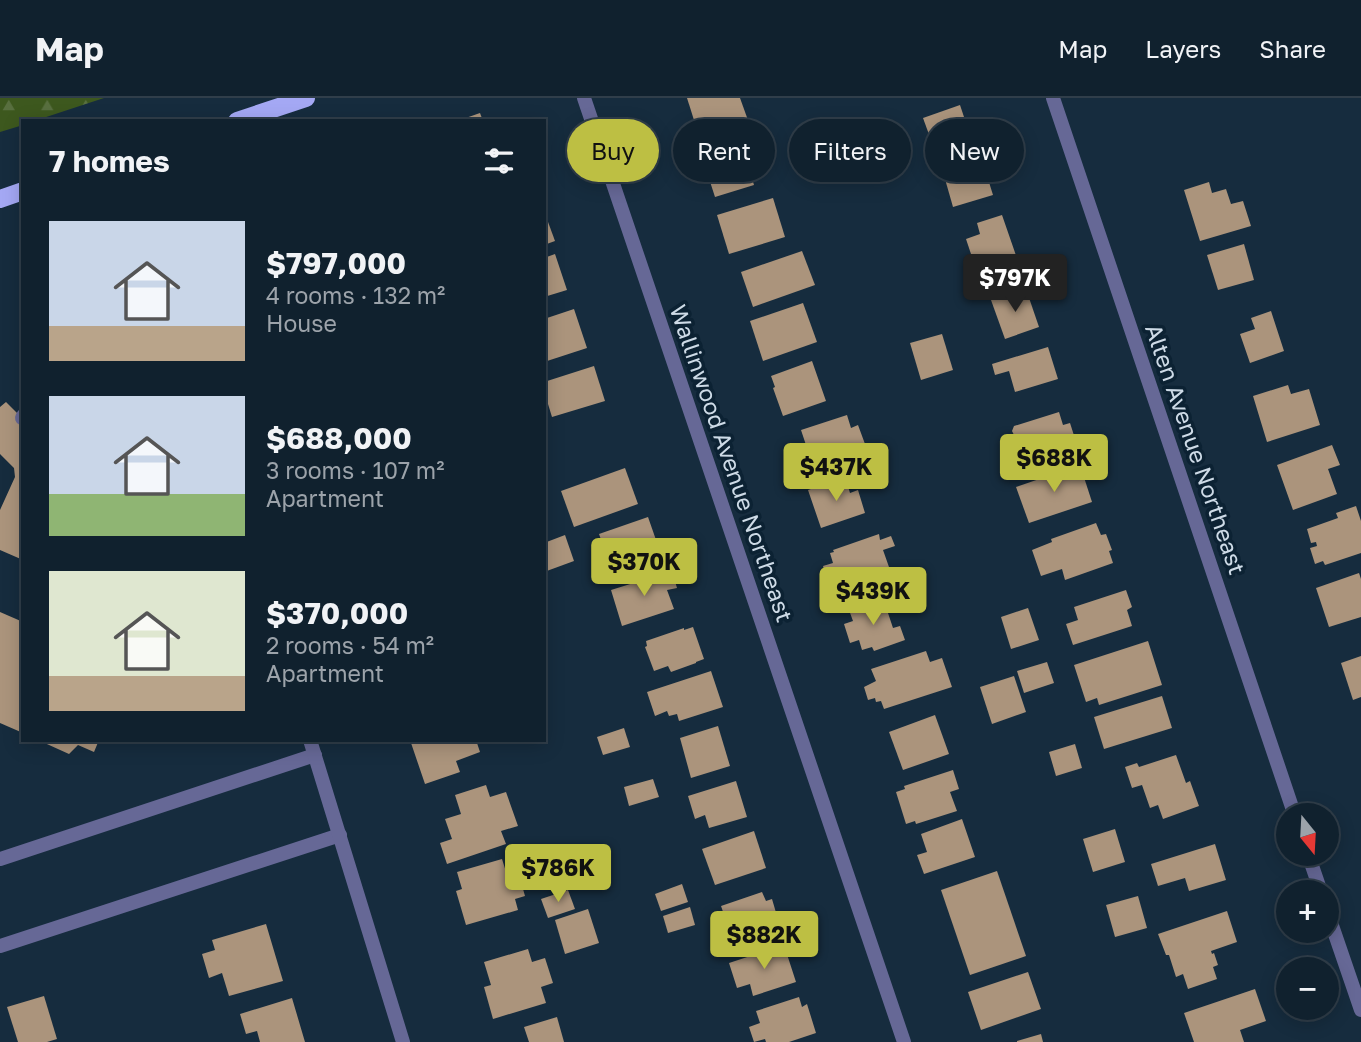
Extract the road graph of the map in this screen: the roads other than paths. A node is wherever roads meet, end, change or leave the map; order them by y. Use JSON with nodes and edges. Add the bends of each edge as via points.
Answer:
{"nodes":[{"id":1,"x":306,"y":98,"type":"edge"},
{"id":2,"x":584,"y":98,"type":"edge"},
{"id":3,"x":1053,"y":98,"type":"edge"},
{"id":4,"x":243,"y":119,"type":"edge"},
{"id":5,"x":21,"y":192,"type":"edge"},
{"id":6,"x":0,"y":199,"type":"edge"},
{"id":7,"x":313,"y":748,"type":"edge"},
{"id":8,"x":1291,"y":803,"type":"edge"},
{"id":9,"x":340,"y":835,"type":"junction"},
{"id":10,"x":0,"y":859,"type":"edge"},
{"id":11,"x":1338,"y":943,"type":"edge"},
{"id":12,"x":0,"y":946,"type":"edge"},
{"id":13,"x":1361,"y":1010,"type":"edge"},
{"id":14,"x":403,"y":1042,"type":"edge"},
{"id":15,"x":904,"y":1042,"type":"edge"}],
"edges":[{"from":1,"to":4,"type":"main road"},
{"from":2,"to":15,"type":"street","name":"Wallinwood Avenue Northeast"},
{"from":3,"to":8,"type":"street","name":"Alten Avenue Northeast"},
{"from":5,"to":6,"type":"main road"},
{"from":7,"to":9,"type":"street"},
{"from":7,"to":10,"type":"street"},
{"from":9,"to":12,"type":"street"},
{"from":9,"to":14,"type":"street"},
{"from":11,"to":13,"type":"street"}]}
